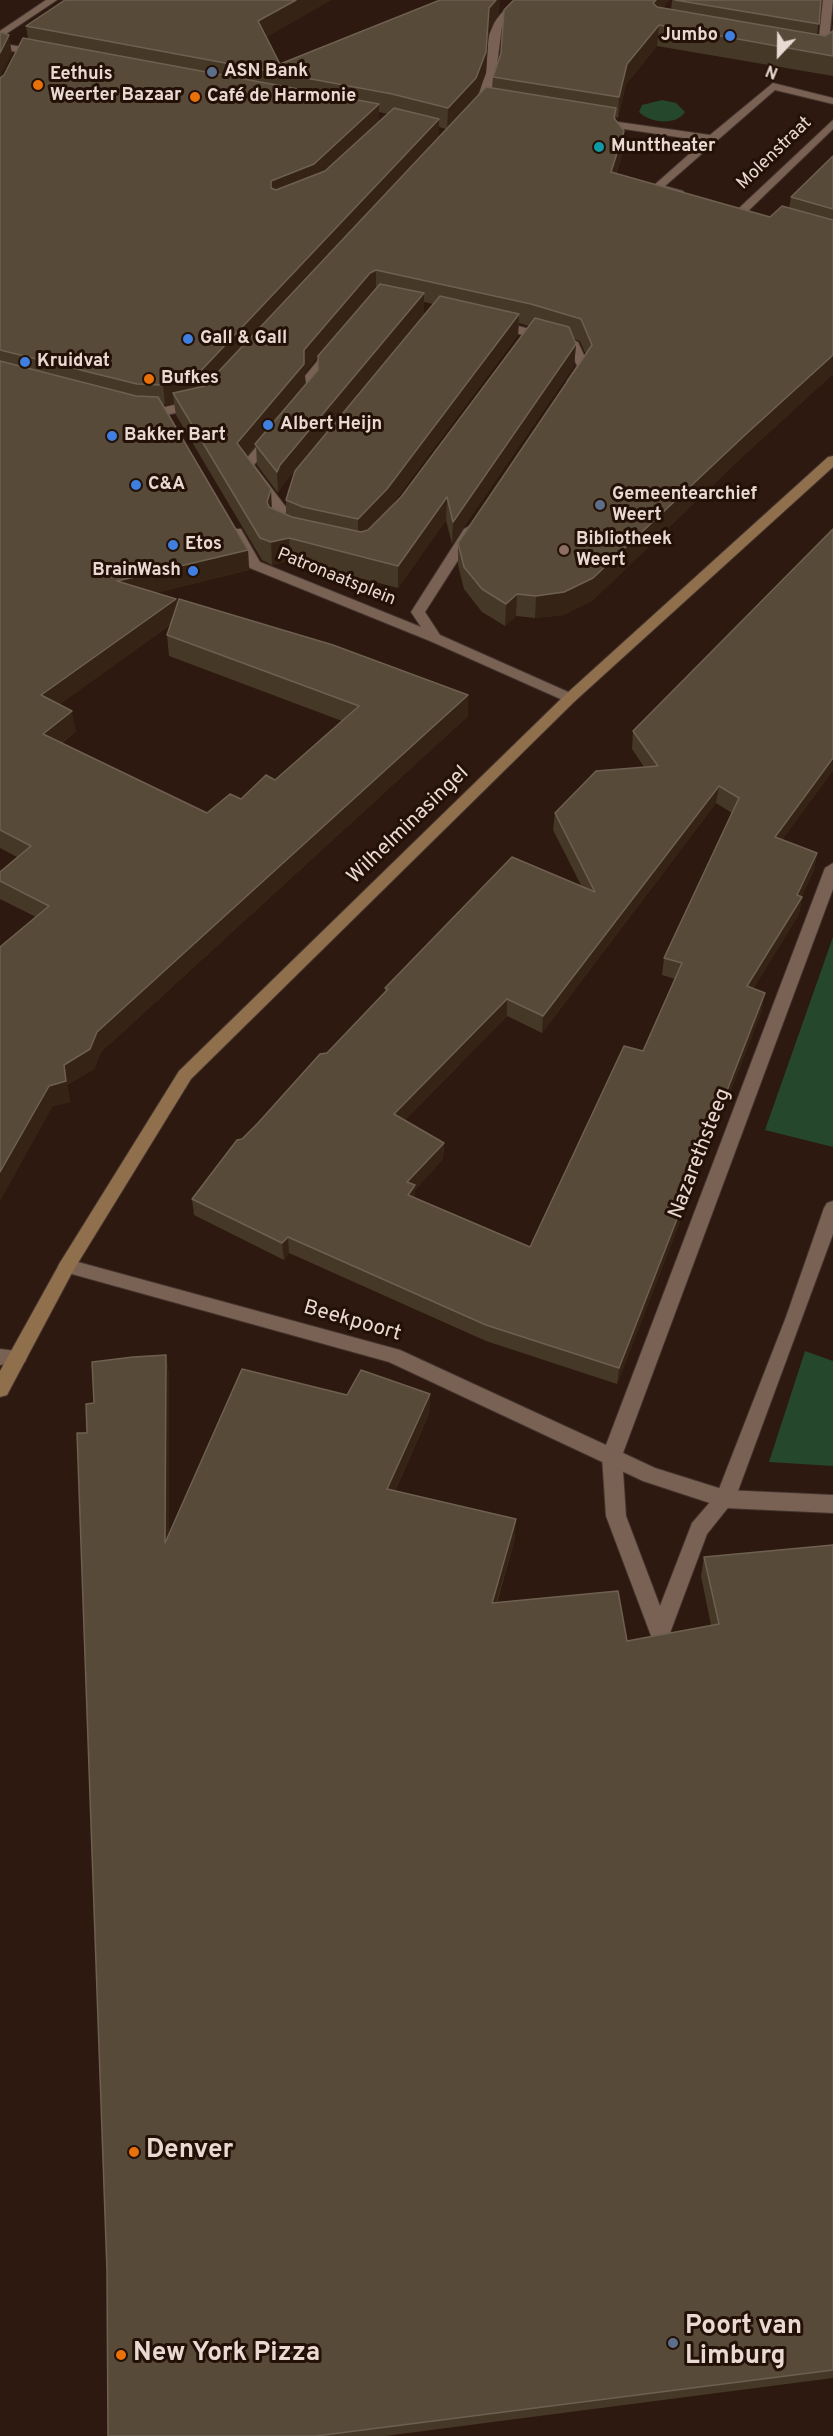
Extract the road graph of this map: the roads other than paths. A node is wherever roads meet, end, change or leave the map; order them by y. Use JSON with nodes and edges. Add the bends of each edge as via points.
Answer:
{"nodes":[{"id":1,"x":51,"y":0,"type":"edge"},
{"id":2,"x":519,"y":0,"type":"edge"},
{"id":3,"x":828,"y":0,"type":"edge"},
{"id":4,"x":0,"y":20,"type":"edge"},
{"id":5,"x":17,"y":24,"type":"junction"},
{"id":6,"x":0,"y":35,"type":"edge"},
{"id":7,"x":0,"y":45,"type":"edge"},
{"id":8,"x":800,"y":47,"type":"edge"},
{"id":9,"x":56,"y":56,"type":"edge"},
{"id":10,"x":833,"y":101,"type":"edge"},
{"id":11,"x":470,"y":115,"type":"edge"},
{"id":12,"x":583,"y":119,"type":"edge"},
{"id":13,"x":833,"y":123,"type":"edge"},
{"id":14,"x":713,"y":138,"type":"junction"},
{"id":15,"x":689,"y":196,"type":"edge"},
{"id":16,"x":741,"y":212,"type":"edge"},
{"id":17,"x":483,"y":321,"type":"edge"},
{"id":18,"x":339,"y":343,"type":"edge"},
{"id":19,"x":209,"y":394,"type":"edge"},
{"id":20,"x":563,"y":395,"type":"edge"},
{"id":21,"x":299,"y":404,"type":"edge"},
{"id":22,"x":128,"y":407,"type":"edge"},
{"id":23,"x":277,"y":430,"type":"edge"},
{"id":24,"x":833,"y":460,"type":"edge"},
{"id":25,"x":288,"y":491,"type":"edge"},
{"id":26,"x":282,"y":511,"type":"junction"},
{"id":27,"x":479,"y":518,"type":"edge"},
{"id":28,"x":231,"y":524,"type":"edge"},
{"id":29,"x":277,"y":525,"type":"edge"},
{"id":30,"x":435,"y":638,"type":"junction"},
{"id":31,"x":570,"y":698,"type":"junction"},
{"id":32,"x":833,"y":868,"type":"edge"},
{"id":33,"x":833,"y":1208,"type":"edge"},
{"id":34,"x":67,"y":1266,"type":"junction"},
{"id":35,"x":9,"y":1357,"type":"edge"},
{"id":36,"x":0,"y":1389,"type":"edge"},
{"id":37,"x":612,"y":1456,"type":"junction"},
{"id":38,"x":725,"y":1499,"type":"junction"},
{"id":39,"x":833,"y":1504,"type":"edge"}],
"edges":[{"from":1,"to":5,"type":"street"},
{"from":2,"to":11,"type":"street","via":[[496,29],[488,102]]},
{"from":3,"to":8,"type":"street","via":[[824,51]]},
{"from":4,"to":5,"type":"street"},
{"from":5,"to":6,"type":"street"},
{"from":7,"to":9,"type":"street","via":[[19,54]]},
{"from":10,"to":14,"type":"street","name":"Molenstraat","via":[[773,86]]},
{"from":12,"to":14,"type":"street"},
{"from":13,"to":16,"type":"street","name":"Molenstraat"},
{"from":14,"to":15,"type":"street","name":"Molenstraat","via":[[657,187]]},
{"from":17,"to":20,"type":"street","via":[[526,336],[574,345],[583,366]]},
{"from":18,"to":21,"type":"street","via":[[311,376],[313,387]]},
{"from":19,"to":22,"type":"street","via":[[201,403],[168,417]]},
{"from":23,"to":26,"type":"street","via":[[247,465]]},
{"from":24,"to":31,"type":"street","name":"Wilhelminasingel"},
{"from":25,"to":26,"type":"street"},
{"from":26,"to":29,"type":"street"},
{"from":27,"to":30,"type":"street","name":"Patronaatsplein","via":[[418,612]]},
{"from":28,"to":30,"type":"street","name":"Patronaatsplein","via":[[255,565]]},
{"from":30,"to":31,"type":"street","name":"Patronaatsplein"},
{"from":31,"to":34,"type":"street","name":"Wilhelminasingel","via":[[185,1075]]},
{"from":32,"to":37,"type":"street","name":"Nazarethsteeg"},
{"from":33,"to":38,"type":"street"},
{"from":34,"to":35,"type":"street","name":"Wilhelminasingel"},
{"from":34,"to":37,"type":"street","name":"Beekpoort","via":[[393,1355]]},
{"from":35,"to":36,"type":"street","name":"Wilhelminasingel"},
{"from":37,"to":38,"type":"street","name":"Beekpoort","via":[[650,1475]]},
{"from":37,"to":38,"type":"street","via":[[616,1516],[660,1634],[699,1529]]},
{"from":38,"to":39,"type":"street","name":"Beekpoort"}]}
